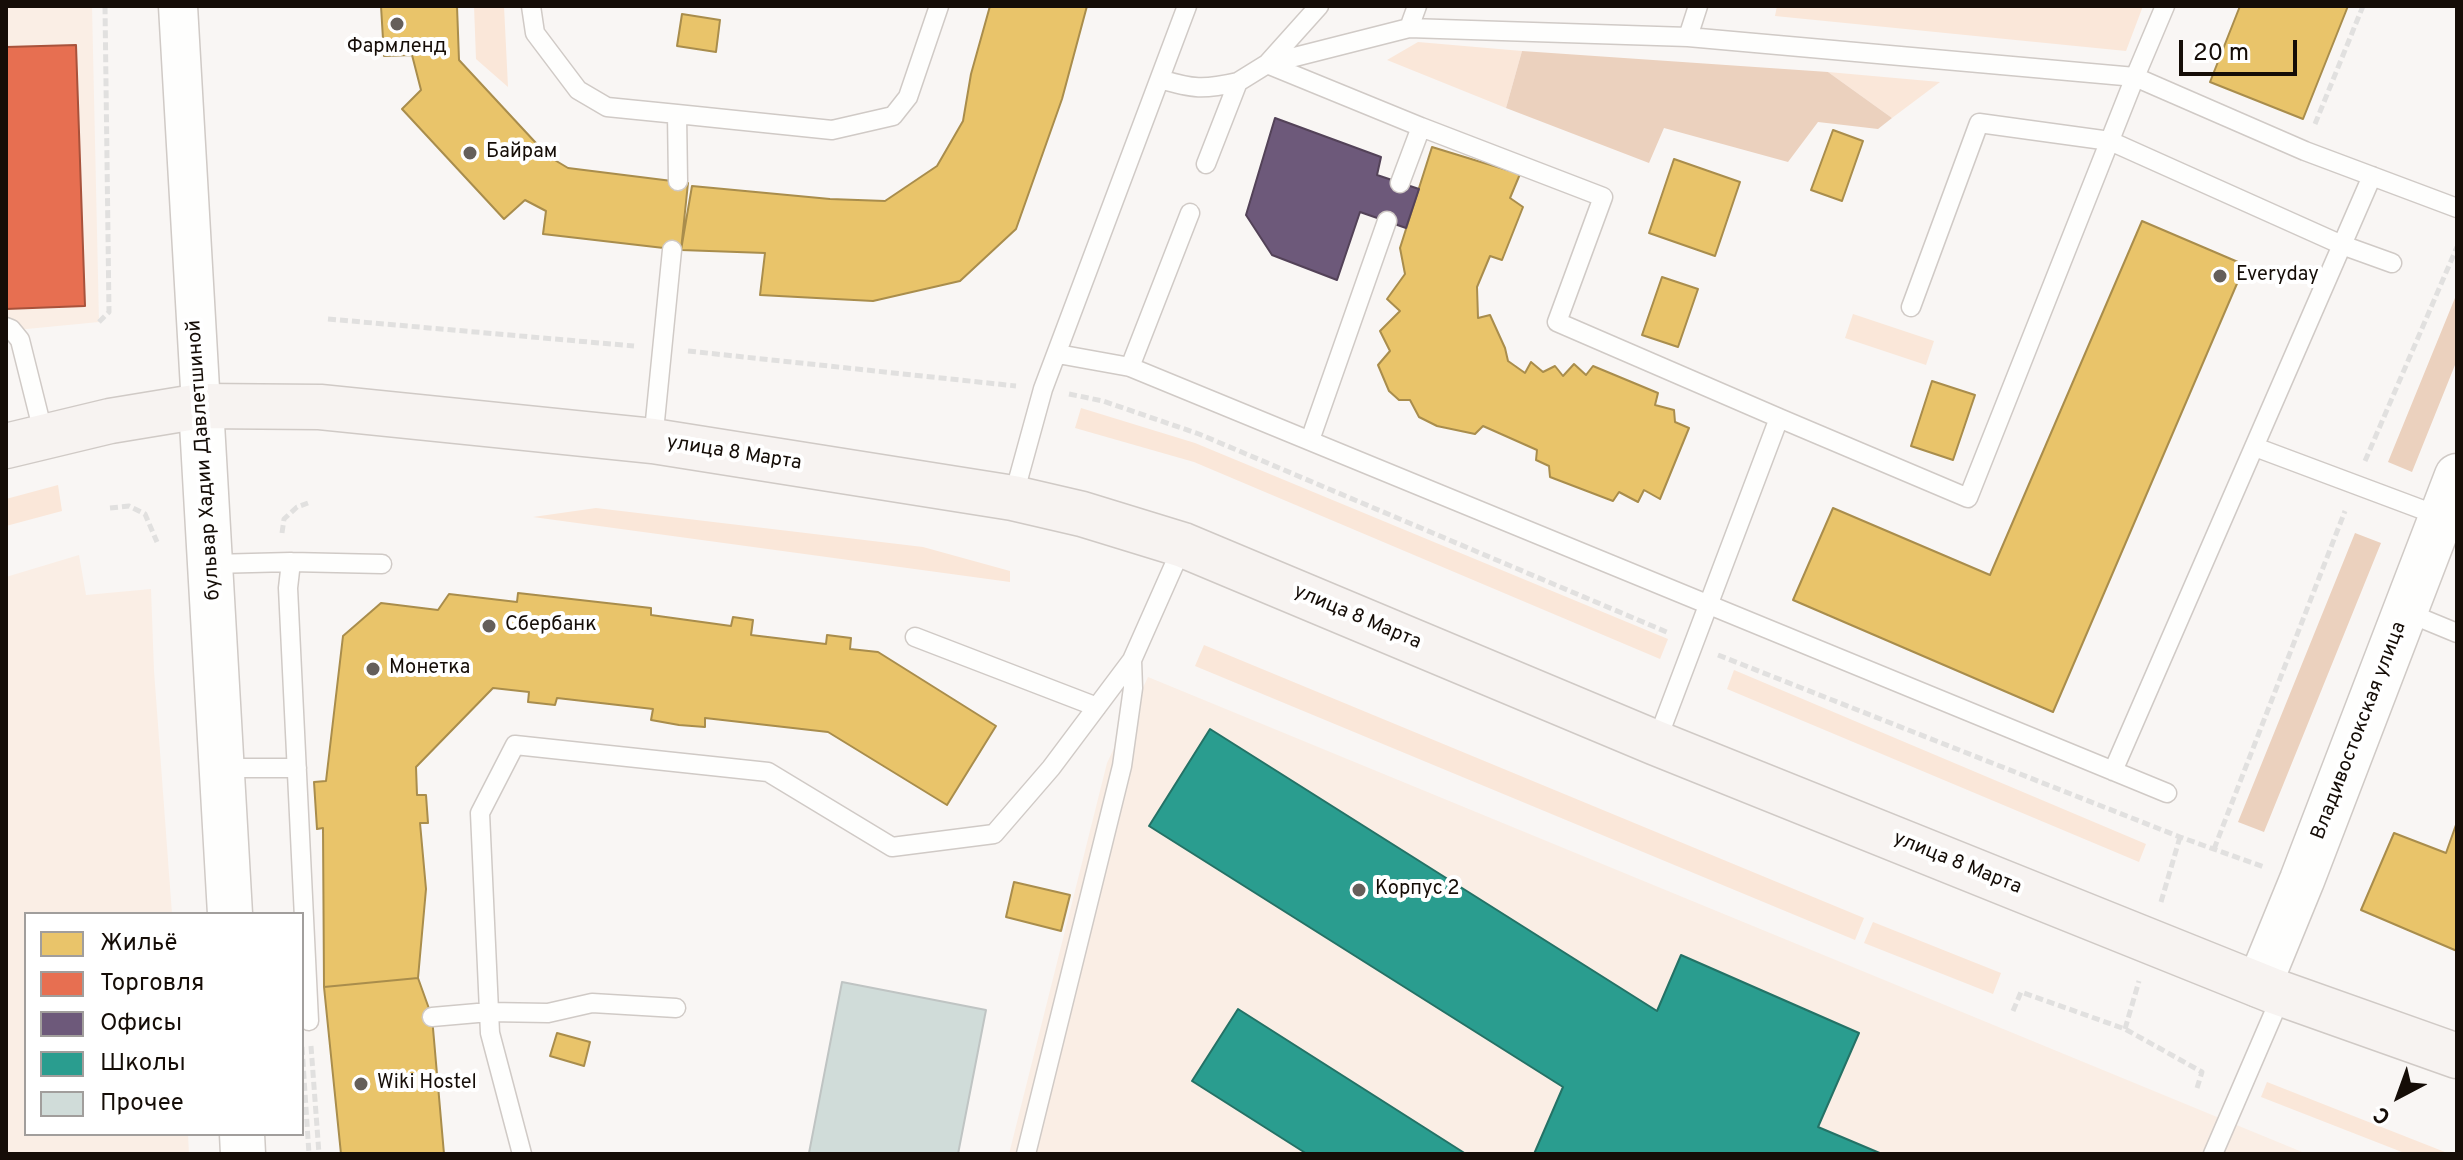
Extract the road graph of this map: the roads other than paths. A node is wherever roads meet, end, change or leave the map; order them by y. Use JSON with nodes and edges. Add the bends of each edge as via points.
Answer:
{"nodes":[{"id":1,"x":178,"y":6,"type":"edge"},
{"id":2,"x":531,"y":6,"type":"edge"},
{"id":3,"x":939,"y":6,"type":"edge"},
{"id":4,"x":1187,"y":6,"type":"edge"},
{"id":5,"x":1319,"y":6,"type":"edge"},
{"id":6,"x":1417,"y":6,"type":"edge"},
{"id":7,"x":1698,"y":6,"type":"edge"},
{"id":8,"x":2165,"y":6,"type":"edge"},
{"id":9,"x":1409,"y":28,"type":"junction"},
{"id":10,"x":1688,"y":37,"type":"junction"},
{"id":11,"x":1267,"y":64,"type":"junction"},
{"id":12,"x":2135,"y":77,"type":"junction"},
{"id":13,"x":1160,"y":79,"type":"junction"},
{"id":14,"x":1238,"y":82,"type":"junction"},
{"id":15,"x":677,"y":114,"type":"junction"},
{"id":16,"x":1421,"y":127,"type":"junction"},
{"id":17,"x":2110,"y":141,"type":"junction"},
{"id":18,"x":1206,"y":164,"type":"dead end"},
{"id":19,"x":2372,"y":176,"type":"junction"},
{"id":20,"x":678,"y":181,"type":"dead end"},
{"id":21,"x":1400,"y":183,"type":"dead end"},
{"id":22,"x":2457,"y":208,"type":"edge"},
{"id":23,"x":1190,"y":213,"type":"dead end"},
{"id":24,"x":1387,"y":221,"type":"dead end"},
{"id":25,"x":2342,"y":245,"type":"junction"},
{"id":26,"x":672,"y":250,"type":"dead end"},
{"id":27,"x":2392,"y":263,"type":"dead end"},
{"id":28,"x":1911,"y":307,"type":"dead end"},
{"id":29,"x":6,"y":327,"type":"edge"},
{"id":30,"x":1058,"y":354,"type":"junction"},
{"id":31,"x":1130,"y":367,"type":"junction"},
{"id":32,"x":201,"y":406,"type":"junction"},
{"id":33,"x":1779,"y":418,"type":"junction"},
{"id":34,"x":1310,"y":440,"type":"junction"},
{"id":35,"x":25,"y":441,"type":"edge"},
{"id":36,"x":653,"y":441,"type":"junction"},
{"id":37,"x":2255,"y":447,"type":"junction"},
{"id":38,"x":2457,"y":476,"type":"edge"},
{"id":39,"x":1013,"y":498,"type":"junction"},
{"id":40,"x":2442,"y":517,"type":"junction"},
{"id":41,"x":1183,"y":545,"type":"junction"},
{"id":42,"x":291,"y":562,"type":"junction"},
{"id":43,"x":212,"y":564,"type":"junction"},
{"id":44,"x":382,"y":564,"type":"dead end"},
{"id":45,"x":1709,"y":605,"type":"junction"},
{"id":46,"x":2406,"y":612,"type":"junction"},
{"id":47,"x":2457,"y":633,"type":"edge"},
{"id":48,"x":915,"y":637,"type":"dead end"},
{"id":49,"x":1132,"y":660,"type":"junction"},
{"id":50,"x":1097,"y":707,"type":"junction"},
{"id":51,"x":1656,"y":743,"type":"junction"},
{"id":52,"x":223,"y":768,"type":"junction"},
{"id":53,"x":297,"y":768,"type":"junction"},
{"id":54,"x":2113,"y":771,"type":"junction"},
{"id":55,"x":2167,"y":793,"type":"dead end"},
{"id":56,"x":230,"y":912,"type":"edge"},
{"id":57,"x":2271,"y":989,"type":"junction"},
{"id":58,"x":676,"y":1008,"type":"dead end"},
{"id":59,"x":489,"y":1012,"type":"junction"},
{"id":60,"x":432,"y":1017,"type":"dead end"},
{"id":61,"x":313,"y":1021,"type":"edge"},
{"id":62,"x":2457,"y":1056,"type":"edge"},
{"id":63,"x":522,"y":1154,"type":"edge"},
{"id":64,"x":1026,"y":1154,"type":"edge"},
{"id":65,"x":2213,"y":1154,"type":"edge"}],
"edges":[{"from":1,"to":32,"type":"street","name":"бульвар Хадии Давлетшиной"},
{"from":2,"to":15,"type":"lane","via":[[535,33],[578,90],[607,107]]},
{"from":3,"to":15,"type":"lane","via":[[908,97],[893,116],[832,130]]},
{"from":4,"to":13,"type":"lane"},
{"from":5,"to":11,"type":"lane"},
{"from":6,"to":9,"type":"lane"},
{"from":7,"to":10,"type":"lane"},
{"from":8,"to":12,"type":"lane"},
{"from":9,"to":10,"type":"lane"},
{"from":9,"to":11,"type":"lane"},
{"from":10,"to":12,"type":"lane"},
{"from":11,"to":14,"type":"lane"},
{"from":11,"to":16,"type":"lane"},
{"from":12,"to":17,"type":"lane"},
{"from":12,"to":19,"type":"lane"},
{"from":13,"to":14,"type":"lane","via":[[1190,88]]},
{"from":13,"to":30,"type":"lane"},
{"from":14,"to":18,"type":"lane"},
{"from":15,"to":20,"type":"lane"},
{"from":16,"to":21,"type":"lane"},
{"from":16,"to":33,"type":"lane","via":[[1603,197],[1557,322]]},
{"from":17,"to":25,"type":"lane"},
{"from":17,"to":28,"type":"lane","via":[[1979,123]]},
{"from":17,"to":33,"type":"lane","via":[[1968,498]]},
{"from":19,"to":22,"type":"lane"},
{"from":19,"to":25,"type":"lane"},
{"from":23,"to":31,"type":"lane"},
{"from":24,"to":34,"type":"lane"},
{"from":25,"to":27,"type":"lane"},
{"from":25,"to":37,"type":"lane"},
{"from":26,"to":36,"type":"lane"},
{"from":29,"to":35,"type":"lane","via":[[20,340]]},
{"from":30,"to":31,"type":"lane"},
{"from":30,"to":39,"type":"lane"},
{"from":31,"to":34,"type":"lane"},
{"from":32,"to":35,"type":"main road","name":"улица 8 Марта"},
{"from":32,"to":36,"type":"main road","name":"улица 8 Марта","via":[[320,407]]},
{"from":32,"to":43,"type":"street","name":"бульвар Хадии Давлетшиной"},
{"from":33,"to":45,"type":"lane"},
{"from":34,"to":45,"type":"lane"},
{"from":36,"to":39,"type":"main road","name":"улица 8 Марта"},
{"from":37,"to":40,"type":"lane"},
{"from":37,"to":54,"type":"lane"},
{"from":38,"to":40,"type":"street","name":"Владивостокская улица"},
{"from":39,"to":41,"type":"main road","name":"улица 8 Марта"},
{"from":40,"to":46,"type":"street","name":"Владивостокская улица"},
{"from":41,"to":49,"type":"lane"},
{"from":41,"to":51,"type":"main road","name":"улица 8 Марта"},
{"from":42,"to":43,"type":"lane"},
{"from":42,"to":44,"type":"lane"},
{"from":42,"to":53,"type":"lane"},
{"from":43,"to":52,"type":"street","name":"бульвар Хадии Давлетшиной"},
{"from":45,"to":51,"type":"lane"},
{"from":45,"to":54,"type":"lane"},
{"from":46,"to":47,"type":"lane"},
{"from":46,"to":57,"type":"street","name":"Владивостокская улица"},
{"from":48,"to":50,"type":"lane"},
{"from":49,"to":50,"type":"lane"},
{"from":49,"to":64,"type":"lane","via":[[1122,766]]},
{"from":50,"to":59,"type":"lane","via":[[994,834],[892,847],[768,772],[515,745],[480,813]]},
{"from":51,"to":57,"type":"main road","name":"улица 8 Марта"},
{"from":52,"to":53,"type":"lane"},
{"from":52,"to":56,"type":"street","name":"бульвар Хадии Давлетшиной"},
{"from":53,"to":61,"type":"lane"},
{"from":54,"to":55,"type":"lane"},
{"from":57,"to":62,"type":"main road","name":"улица 8 Марта"},
{"from":57,"to":65,"type":"lane"},
{"from":58,"to":59,"type":"lane","via":[[592,1003],[548,1013]]},
{"from":59,"to":60,"type":"lane"},
{"from":59,"to":63,"type":"lane"}]}
